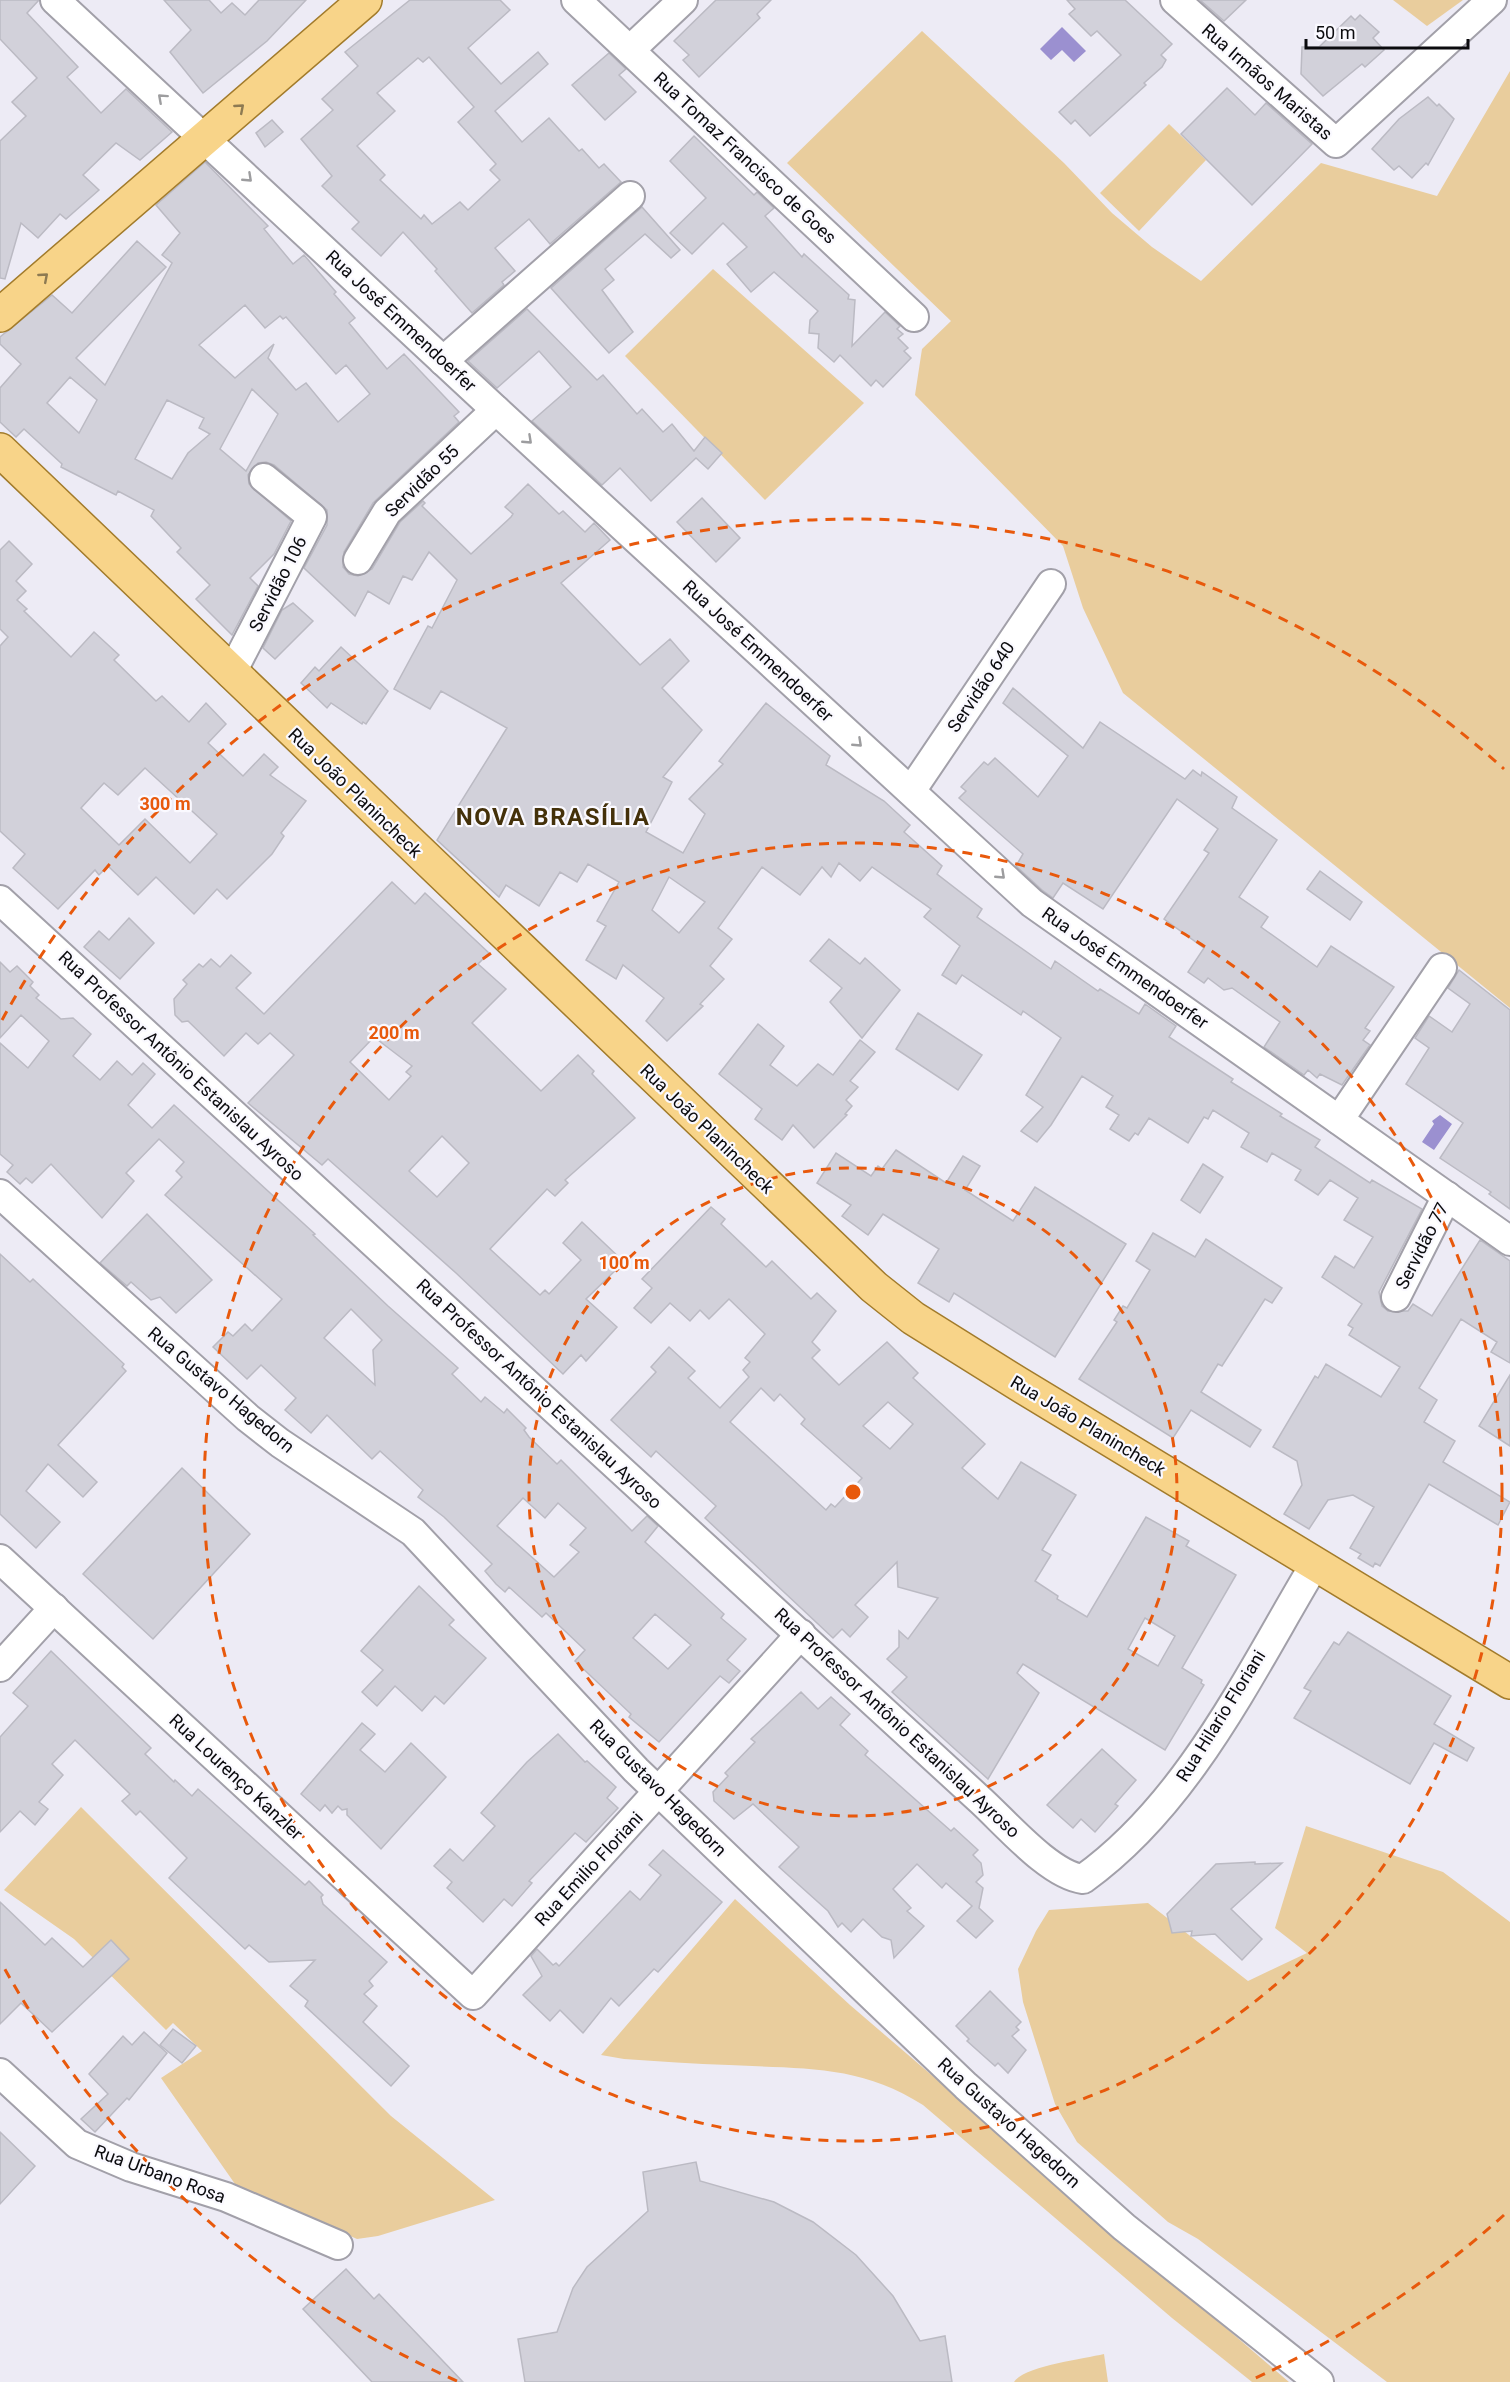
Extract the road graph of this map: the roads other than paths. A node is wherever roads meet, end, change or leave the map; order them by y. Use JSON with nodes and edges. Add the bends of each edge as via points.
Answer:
{"nodes":[{"id":1,"x":55,"y":0,"type":"edge"},
{"id":2,"x":576,"y":0,"type":"edge"},
{"id":3,"x":683,"y":0,"type":"edge"},
{"id":4,"x":1175,"y":0,"type":"edge"},
{"id":5,"x":1492,"y":0,"type":"edge"},
{"id":6,"x":350,"y":4,"type":"edge"},
{"id":7,"x":630,"y":50,"type":"junction"},
{"id":8,"x":206,"y":138,"type":"junction"},
{"id":9,"x":630,"y":196,"type":"dead end"},
{"id":10,"x":0,"y":315,"type":"edge"},
{"id":11,"x":914,"y":317,"type":"dead end"},
{"id":12,"x":443,"y":361,"type":"junction"},
{"id":13,"x":496,"y":410,"type":"junction"},
{"id":14,"x":0,"y":450,"type":"edge"},
{"id":15,"x":264,"y":478,"type":"dead end"},
{"id":16,"x":358,"y":560,"type":"dead end"},
{"id":17,"x":1051,"y":584,"type":"dead end"},
{"id":18,"x":231,"y":674,"type":"junction"},
{"id":19,"x":910,"y":791,"type":"junction"},
{"id":20,"x":0,"y":900,"type":"edge"},
{"id":21,"x":1442,"y":968,"type":"dead end"},
{"id":22,"x":1339,"y":1119,"type":"junction"},
{"id":23,"x":0,"y":1194,"type":"edge"},
{"id":24,"x":1448,"y":1196,"type":"junction"},
{"id":25,"x":1510,"y":1241,"type":"edge"},
{"id":26,"x":1396,"y":1297,"type":"dead end"},
{"id":27,"x":0,"y":1559,"type":"edge"},
{"id":28,"x":1315,"y":1564,"type":"junction"},
{"id":29,"x":54,"y":1608,"type":"junction"},
{"id":30,"x":801,"y":1634,"type":"junction"},
{"id":31,"x":0,"y":1667,"type":"edge"},
{"id":32,"x":1510,"y":1682,"type":"edge"},
{"id":33,"x":659,"y":1792,"type":"junction"},
{"id":34,"x":1083,"y":1878,"type":"joint"},
{"id":35,"x":472,"y":1995,"type":"joint"},
{"id":36,"x":0,"y":2073,"type":"edge"},
{"id":37,"x":338,"y":2246,"type":"dead end"},
{"id":38,"x":1318,"y":2382,"type":"edge"}],
"edges":[{"from":8,"to":1,"type":"street","name":"Rua José Emmendoerfer","one_way":true},
{"from":2,"to":7,"type":"street","name":"Rua Tomaz Francisco de Goes"},
{"from":3,"to":7,"type":"street"},
{"from":4,"to":5,"type":"street","name":"Rua Irmãos Maristas","via":[[1336,143]]},
{"from":8,"to":6,"type":"main road","one_way":true},
{"from":7,"to":11,"type":"street","name":"Rua Tomaz Francisco de Goes"},
{"from":10,"to":8,"type":"main road","one_way":true},
{"from":8,"to":12,"type":"street","name":"Rua José Emmendoerfer","one_way":true},
{"from":9,"to":12,"type":"street"},
{"from":12,"to":13,"type":"street","name":"Rua José Emmendoerfer"},
{"from":13,"to":16,"type":"street","name":"Servidão 55","via":[[387,512]]},
{"from":13,"to":19,"type":"street","name":"Rua José Emmendoerfer","one_way":true},
{"from":14,"to":18,"type":"main road","name":"Rua João Planincheck"},
{"from":15,"to":18,"type":"street","name":"Servidão 106","via":[[312,517]]},
{"from":17,"to":19,"type":"street","name":"Servidão 640"},
{"from":18,"to":28,"type":"main road","name":"Rua João Planincheck","via":[[874,1287],[913,1318]]},
{"from":19,"to":22,"type":"street","name":"Rua José Emmendoerfer","one_way":true,"via":[[1032,903]]},
{"from":20,"to":30,"type":"street","name":"Rua Professor Antônio Estanislau Ayroso"},
{"from":21,"to":22,"type":"street"},
{"from":22,"to":24,"type":"street","name":"Rua José Emmendoerfer"},
{"from":23,"to":33,"type":"street","name":"Rua Gustavo Hagedorn","via":[[248,1418],[413,1532]]},
{"from":24,"to":25,"type":"street","name":"Rua José Emmendoerfer"},
{"from":24,"to":26,"type":"street","name":"Servidão 77"},
{"from":27,"to":29,"type":"street","name":"Rua Lourenço Kanzler"},
{"from":28,"to":32,"type":"main road","name":"Rua João Planincheck"},
{"from":28,"to":34,"type":"street","name":"Rua Hilario Floriani","via":[[1200,1756],[1142,1827],[1112,1858]]},
{"from":29,"to":31,"type":"street"},
{"from":29,"to":35,"type":"street","name":"Rua Lourenço Kanzler"},
{"from":30,"to":33,"type":"street","name":"Rua Emilio Floriani"},
{"from":30,"to":34,"type":"street","name":"Rua Professor Antônio Estanislau Ayroso","via":[[1050,1864]]},
{"from":33,"to":35,"type":"street","name":"Rua Emilio Floriani"},
{"from":33,"to":38,"type":"street","name":"Rua Gustavo Hagedorn","via":[[1052,2163],[1124,2227]]},
{"from":36,"to":37,"type":"street","name":"Rua Urbano Rosa","via":[[77,2144],[131,2167],[226,2197]]}]}
